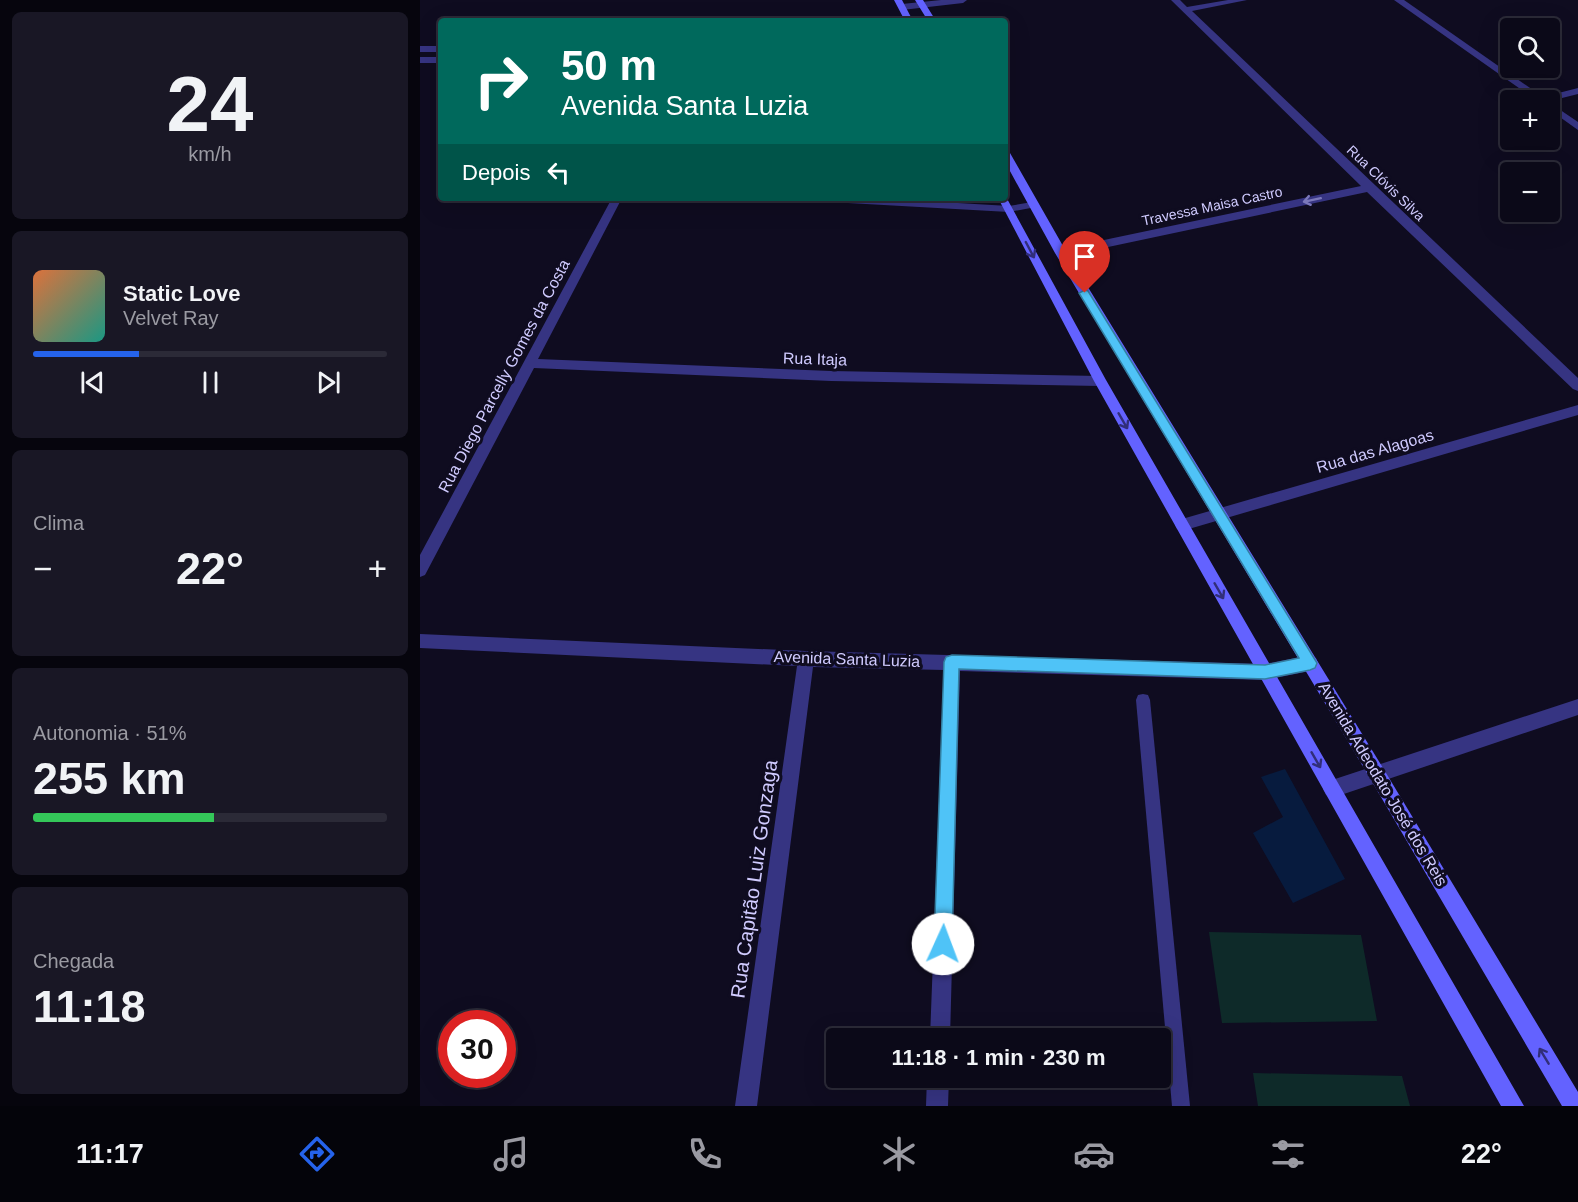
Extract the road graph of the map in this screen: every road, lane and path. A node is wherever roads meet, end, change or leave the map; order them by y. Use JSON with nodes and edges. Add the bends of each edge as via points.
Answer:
{"nodes":[{"id":1,"x":963,"y":0,"type":"edge"},
{"id":2,"x":1175,"y":0,"type":"edge"},
{"id":3,"x":1243,"y":0,"type":"edge"},
{"id":4,"x":1398,"y":0,"type":"edge"},
{"id":5,"x":921,"y":2,"type":"edge"},
{"id":6,"x":900,"y":4,"type":"edge"},
{"id":7,"x":1185,"y":10,"type":"junction"},
{"id":8,"x":907,"y":18,"type":"edge"},
{"id":9,"x":930,"y":18,"type":"edge"},
{"id":10,"x":420,"y":49,"type":"edge"},
{"id":11,"x":438,"y":49,"type":"edge"},
{"id":12,"x":420,"y":60,"type":"edge"},
{"id":13,"x":438,"y":60,"type":"edge"},
{"id":14,"x":1527,"y":90,"type":"edge"},
{"id":15,"x":1578,"y":91,"type":"edge"},
{"id":16,"x":1560,"y":97,"type":"edge"},
{"id":17,"x":1560,"y":114,"type":"edge"},
{"id":18,"x":1578,"y":127,"type":"edge"},
{"id":19,"x":1008,"y":159,"type":"edge"},
{"id":20,"x":1369,"y":188,"type":"junction"},
{"id":21,"x":615,"y":201,"type":"edge"},
{"id":22,"x":928,"y":201,"type":"edge"},
{"id":23,"x":1006,"y":203,"type":"edge"},
{"id":24,"x":1032,"y":205,"type":"junction"},
{"id":25,"x":1061,"y":253,"type":"junction"},
{"id":26,"x":528,"y":363,"type":"junction"},
{"id":27,"x":1100,"y":381,"type":"junction"},
{"id":28,"x":1578,"y":386,"type":"edge"},
{"id":29,"x":1578,"y":410,"type":"edge"},
{"id":30,"x":1221,"y":514,"type":"junction"},
{"id":31,"x":1182,"y":525,"type":"junction"},
{"id":32,"x":420,"y":570,"type":"edge"},
{"id":33,"x":420,"y":641,"type":"edge"},
{"id":34,"x":806,"y":659,"type":"junction"},
{"id":35,"x":952,"y":662,"type":"junction"},
{"id":36,"x":1310,"y":663,"type":"junction"},
{"id":37,"x":1265,"y":672,"type":"junction"},
{"id":38,"x":1143,"y":700,"type":"dead end"},
{"id":39,"x":1578,"y":707,"type":"edge"},
{"id":40,"x":1377,"y":774,"type":"junction"},
{"id":41,"x":1332,"y":789,"type":"junction"},
{"id":42,"x":940,"y":1028,"type":"edge"},
{"id":43,"x":938,"y":1088,"type":"edge"},
{"id":44,"x":746,"y":1106,"type":"edge"},
{"id":45,"x":937,"y":1106,"type":"edge"},
{"id":46,"x":1181,"y":1106,"type":"edge"},
{"id":47,"x":1513,"y":1106,"type":"edge"},
{"id":48,"x":1574,"y":1106,"type":"edge"}],
"edges":[{"from":1,"to":5,"type":"street"},
{"from":2,"to":7,"type":"street","name":"Rua Clóvis Silva"},
{"from":3,"to":7,"type":"street"},
{"from":4,"to":14,"type":"street"},
{"from":5,"to":6,"type":"street"},
{"from":5,"to":9,"type":"main road"},
{"from":6,"to":8,"type":"main road"},
{"from":7,"to":20,"type":"street","name":"Rua Clóvis Silva"},
{"from":10,"to":11,"type":"street"},
{"from":12,"to":13,"type":"street"},
{"from":15,"to":16,"type":"street"},
{"from":17,"to":18,"type":"street"},
{"from":19,"to":24,"type":"main road","name":"Avenida Adeodato José dos Reis"},
{"from":20,"to":25,"type":"street","name":"Travessa Maisa Castro","one_way":true},
{"from":20,"to":28,"type":"street","name":"Rua Clóvis Silva"},
{"from":21,"to":26,"type":"street","name":"Rua Diego Parcelly Gomes da Costa"},
{"from":22,"to":23,"type":"street"},
{"from":23,"to":24,"type":"street"},
{"from":23,"to":27,"type":"main road","one_way":true},
{"from":24,"to":25,"type":"main road","name":"Avenida Adeodato José dos Reis"},
{"from":25,"to":30,"type":"main road","name":"Avenida Adeodato José dos Reis"},
{"from":26,"to":27,"type":"street","name":"Rua Itaja","via":[[831,376]]},
{"from":26,"to":32,"type":"street","name":"Rua Diego Parcelly Gomes da Costa"},
{"from":27,"to":31,"type":"main road","one_way":true},
{"from":29,"to":30,"type":"street","name":"Rua das Alagoas"},
{"from":30,"to":31,"type":"street","name":"Rua das Alagoas"},
{"from":30,"to":36,"type":"main road","name":"Avenida Adeodato José dos Reis"},
{"from":31,"to":37,"type":"main road","one_way":true},
{"from":33,"to":34,"type":"street","name":"Avenida Santa Luzia"},
{"from":34,"to":35,"type":"street","name":"Avenida Santa Luzia"},
{"from":34,"to":44,"type":"street","name":"Rua Capitão Luiz Gonzaga"},
{"from":35,"to":37,"type":"street","name":"Avenida Santa Luzia"},
{"from":35,"to":42,"type":"street"},
{"from":36,"to":37,"type":"street","name":"Avenida Santa Luzia"},
{"from":36,"to":40,"type":"main road","name":"Avenida Adeodato José dos Reis"},
{"from":37,"to":41,"type":"main road","one_way":true},
{"from":38,"to":46,"type":"lane"},
{"from":39,"to":40,"type":"street"},
{"from":40,"to":41,"type":"street"},
{"from":48,"to":40,"type":"main road","name":"Avenida Adeodato José dos Reis","one_way":true},
{"from":41,"to":47,"type":"main road"},
{"from":43,"to":45,"type":"street"}]}
